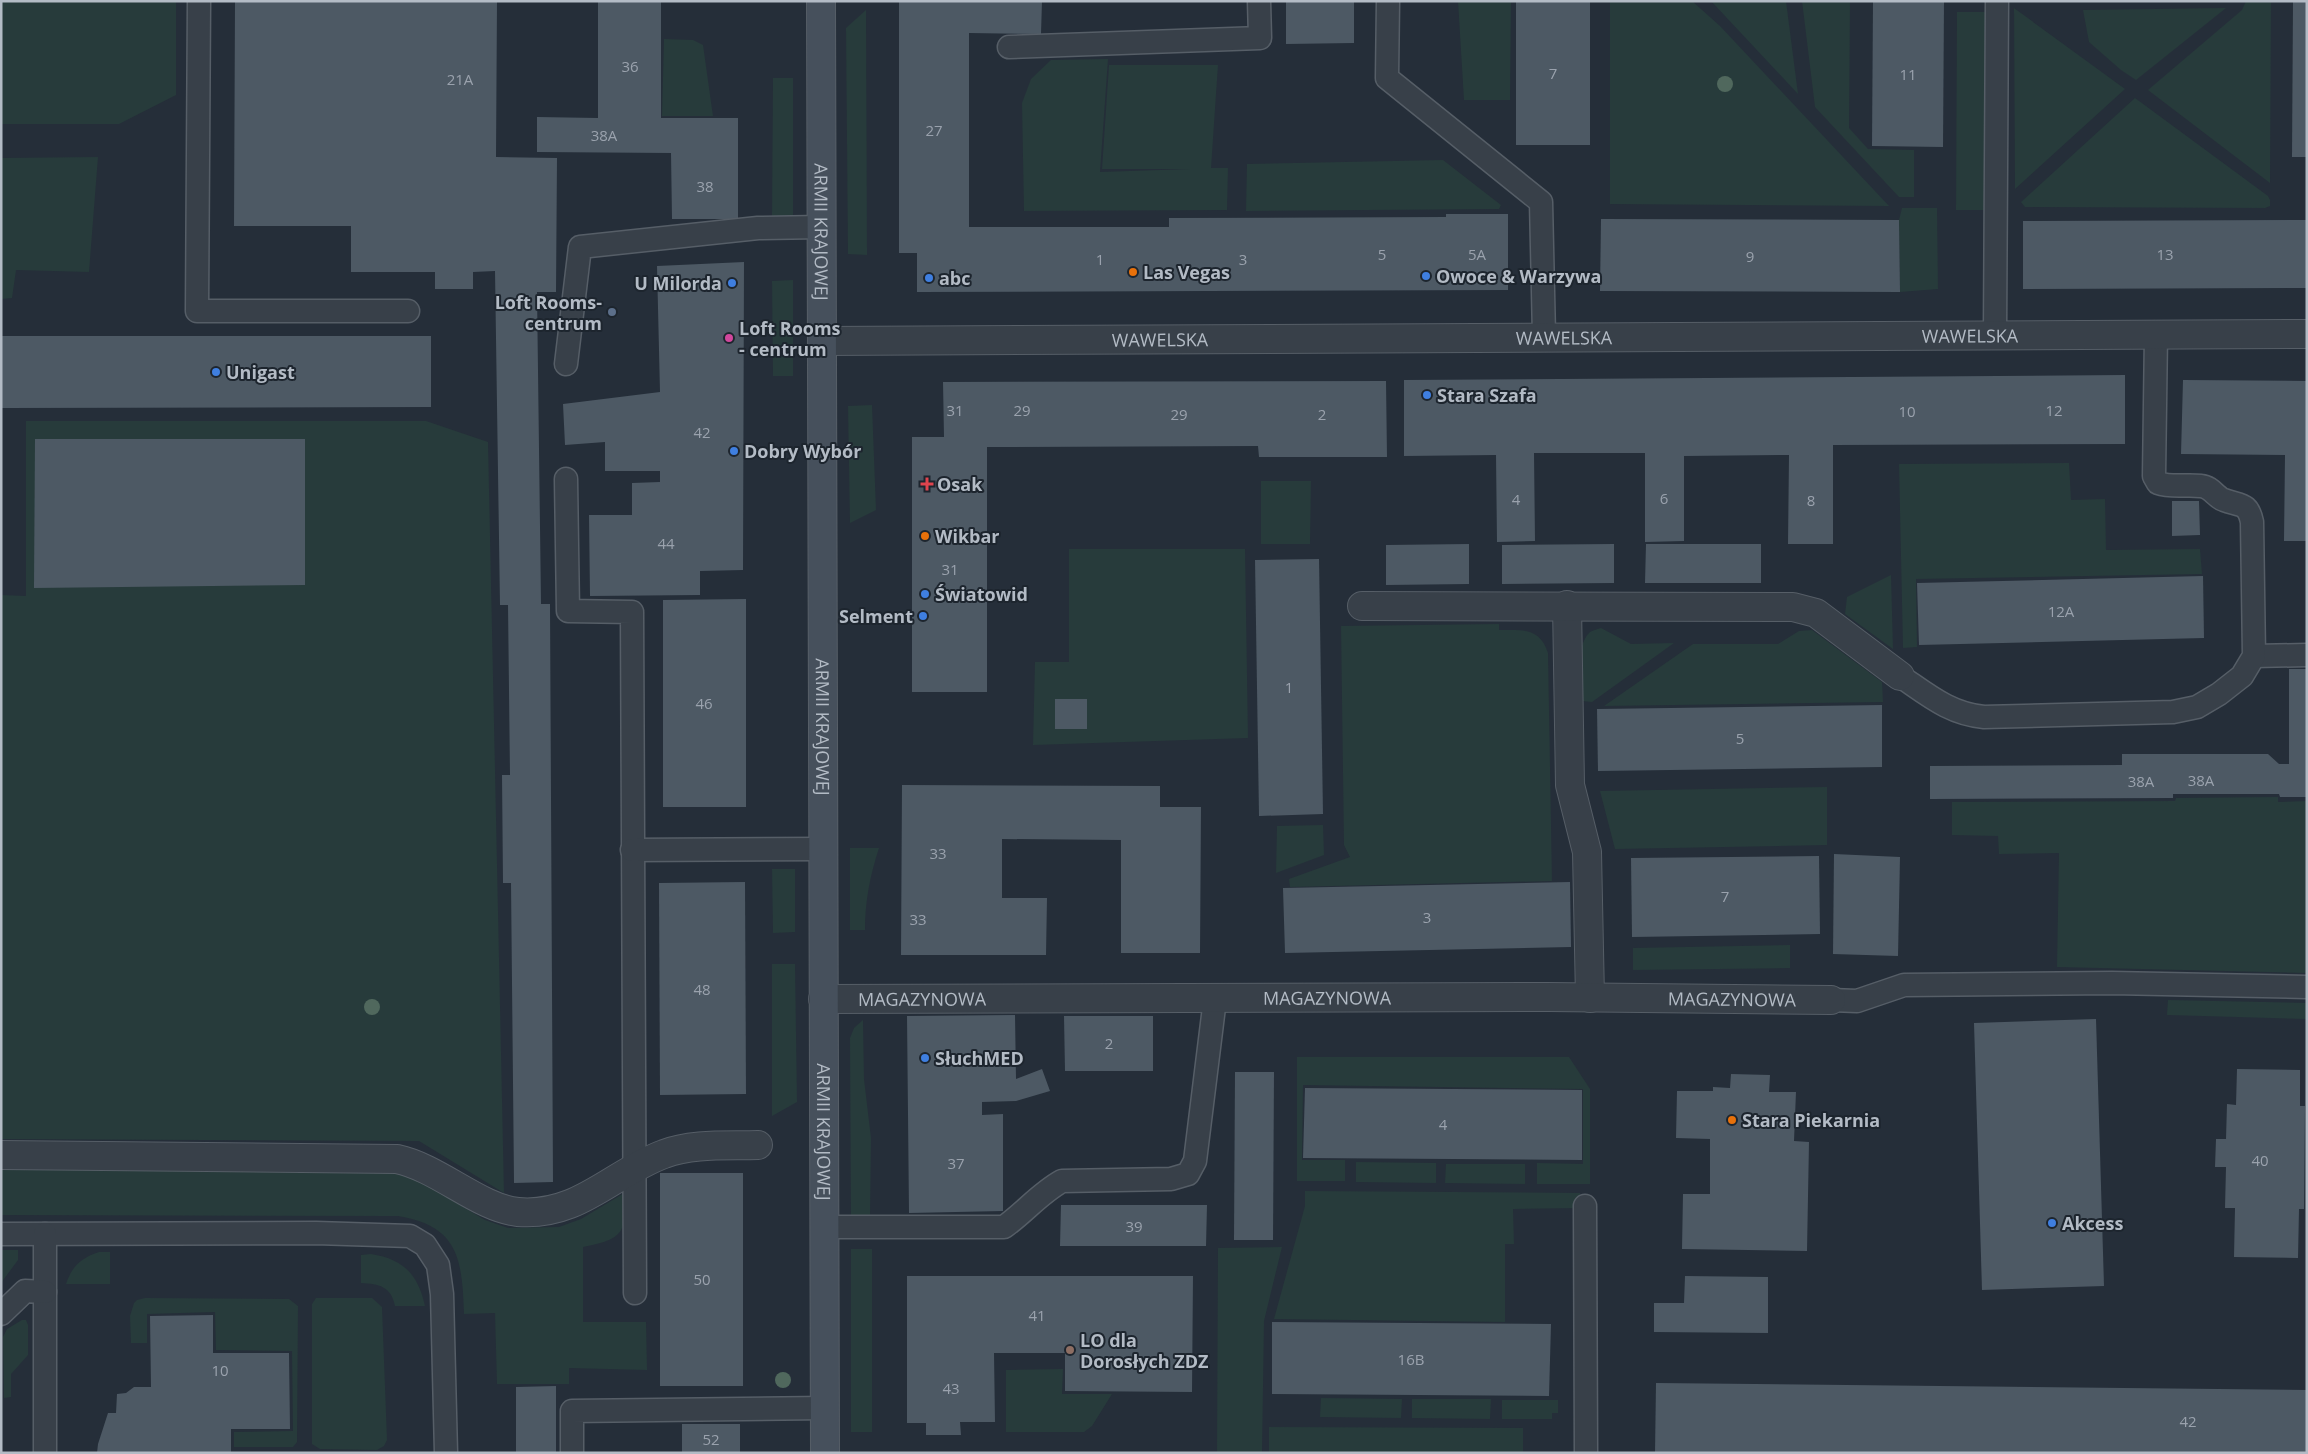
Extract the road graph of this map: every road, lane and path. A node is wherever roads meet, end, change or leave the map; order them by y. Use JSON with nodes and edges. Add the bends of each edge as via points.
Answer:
{"nodes":[{"id":1,"x":199,"y":1,"type":"edge"},
{"id":2,"x":821,"y":1,"type":"edge"},
{"id":3,"x":1259,"y":1,"type":"edge"},
{"id":4,"x":1388,"y":1,"type":"edge"},
{"id":5,"x":1997,"y":1,"type":"edge"},
{"id":6,"x":1009,"y":47,"type":"dead end"},
{"id":7,"x":822,"y":227,"type":"junction"},
{"id":8,"x":408,"y":311,"type":"dead end"},
{"id":9,"x":1995,"y":334,"type":"junction"},
{"id":10,"x":2156,"y":334,"type":"junction"},
{"id":11,"x":2307,"y":334,"type":"edge"},
{"id":12,"x":1544,"y":336,"type":"junction"},
{"id":13,"x":822,"y":341,"type":"junction"},
{"id":14,"x":566,"y":364,"type":"dead end"},
{"id":15,"x":566,"y":478,"type":"dead end"},
{"id":16,"x":1567,"y":605,"type":"junction"},
{"id":17,"x":1362,"y":606,"type":"dead end"},
{"id":18,"x":2307,"y":655,"type":"edge"},
{"id":19,"x":2254,"y":656,"type":"junction"},
{"id":20,"x":1900,"y":676,"type":"joint"},
{"id":21,"x":824,"y":849,"type":"junction"},
{"id":22,"x":632,"y":850,"type":"junction"},
{"id":23,"x":2307,"y":987,"type":"edge"},
{"id":24,"x":1590,"y":998,"type":"junction"},
{"id":25,"x":1215,"y":999,"type":"junction"},
{"id":26,"x":823,"y":1000,"type":"junction"},
{"id":27,"x":1831,"y":1000,"type":"joint"},
{"id":28,"x":758,"y":1145,"type":"dead end"},
{"id":29,"x":1,"y":1155,"type":"edge"},
{"id":30,"x":635,"y":1168,"type":"junction"},
{"id":31,"x":1584,"y":1206,"type":"dead end"},
{"id":32,"x":824,"y":1227,"type":"junction"},
{"id":33,"x":1,"y":1234,"type":"edge"},
{"id":34,"x":45,"y":1234,"type":"junction"},
{"id":35,"x":45,"y":1292,"type":"junction"},
{"id":36,"x":635,"y":1293,"type":"dead end"},
{"id":37,"x":1,"y":1314,"type":"edge"},
{"id":38,"x":825,"y":1408,"type":"junction"},
{"id":39,"x":45,"y":1453,"type":"edge"},
{"id":40,"x":446,"y":1453,"type":"edge"},
{"id":41,"x":572,"y":1453,"type":"edge"},
{"id":42,"x":825,"y":1453,"type":"edge"},
{"id":43,"x":1586,"y":1453,"type":"edge"}],
"edges":[{"from":1,"to":8,"type":"lane","via":[[197,311]]},
{"from":2,"to":7,"type":"street","name":"ARMII KRAJOWEJ"},
{"from":3,"to":6,"type":"lane","via":[[1260,38]]},
{"from":4,"to":12,"type":"lane","via":[[1387,78],[1541,202]]},
{"from":5,"to":9,"type":"lane"},
{"from":7,"to":13,"type":"street","name":"ARMII KRAJOWEJ"},
{"from":7,"to":14,"type":"lane","via":[[758,228],[580,247]]},
{"from":9,"to":10,"type":"street","name":"WAWELSKA"},
{"from":9,"to":12,"type":"street","name":"WAWELSKA"},
{"from":10,"to":11,"type":"street","name":"WAWELSKA"},
{"from":10,"to":19,"type":"lane","via":[[2154,476],[2165,486],[2203,486],[2213,490],[2222,500],[2241,504],[2250,512]]},
{"from":12,"to":13,"type":"street","name":"WAWELSKA"},
{"from":13,"to":21,"type":"street","name":"ARMII KRAJOWEJ"},
{"from":15,"to":22,"type":"lane","via":[[568,611],[632,612]]},
{"from":16,"to":17,"type":"street"},
{"from":16,"to":20,"type":"street","via":[[1794,607],[1816,614]]},
{"from":16,"to":24,"type":"street","via":[[1570,785],[1587,852]]},
{"from":18,"to":19,"type":"lane"},
{"from":19,"to":20,"type":"lane","via":[[2242,676],[2219,694],[2197,707],[2173,712],[1970,716],[1952,710]]},
{"from":21,"to":22,"type":"lane"},
{"from":21,"to":26,"type":"street","name":"ARMII KRAJOWEJ"},
{"from":22,"to":30,"type":"lane"},
{"from":23,"to":27,"type":"lane","via":[[2112,983],[1904,984],[1857,1001]]},
{"from":24,"to":25,"type":"street","name":"MAGAZYNOWA"},
{"from":24,"to":27,"type":"street","name":"MAGAZYNOWA"},
{"from":25,"to":26,"type":"street","name":"MAGAZYNOWA"},
{"from":25,"to":32,"type":"lane","via":[[1195,1161],[1188,1174],[1171,1180],[1062,1181],[1049,1188],[1022,1215],[1004,1227]]},
{"from":26,"to":32,"type":"street","name":"ARMII KRAJOWEJ"},
{"from":28,"to":30,"type":"street","via":[[687,1148],[665,1153]]},
{"from":29,"to":30,"type":"street","via":[[397,1159],[415,1163],[499,1208],[542,1212],[580,1201]]},
{"from":30,"to":36,"type":"lane"},
{"from":31,"to":43,"type":"lane"},
{"from":32,"to":38,"type":"street","name":"ARMII KRAJOWEJ"},
{"from":33,"to":34,"type":"lane"},
{"from":34,"to":35,"type":"lane"},
{"from":34,"to":40,"type":"lane","via":[[410,1236],[425,1245],[438,1265],[442,1294]]},
{"from":35,"to":37,"type":"lane","via":[[25,1292]]},
{"from":35,"to":39,"type":"lane"},
{"from":38,"to":41,"type":"lane","via":[[572,1412]]},
{"from":38,"to":42,"type":"street","name":"ARMII KRAJOWEJ"}]}
